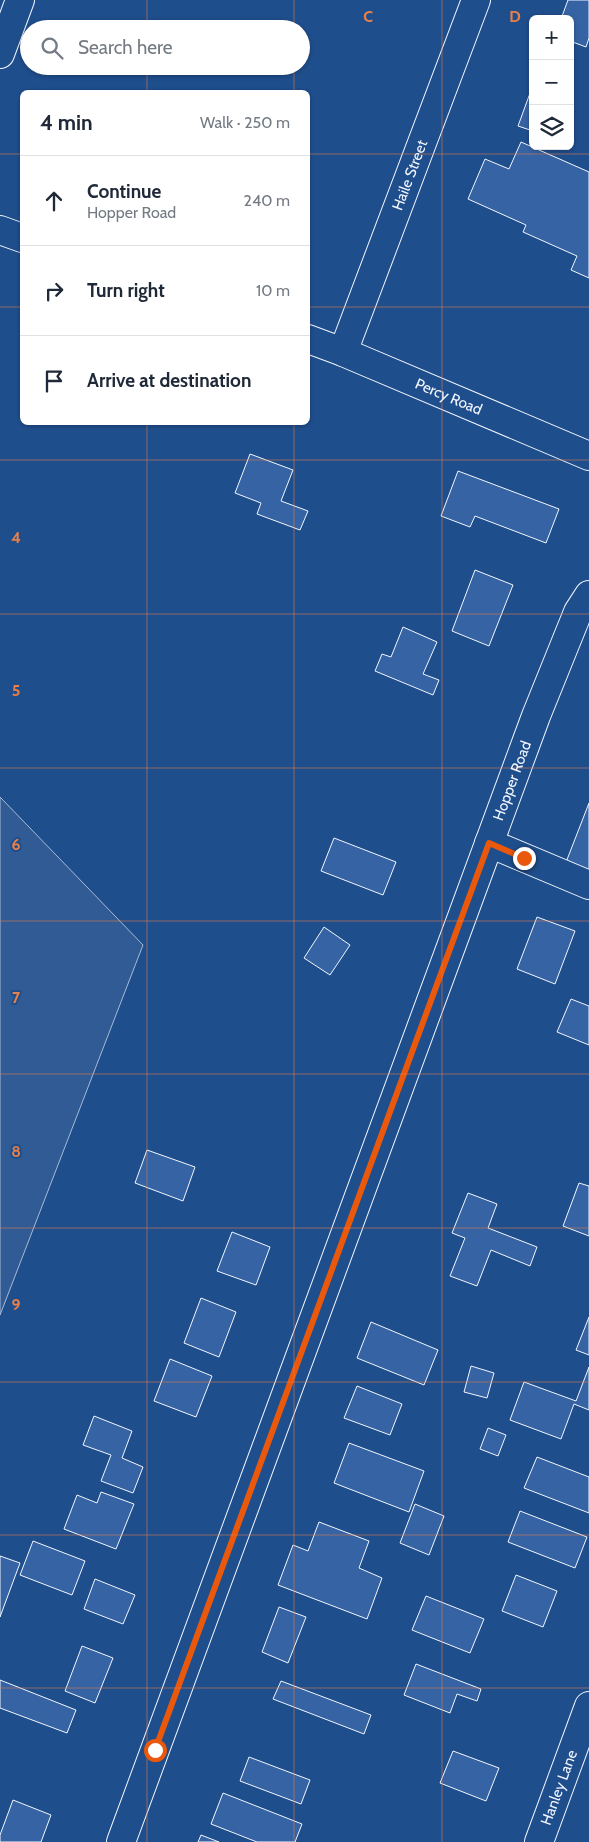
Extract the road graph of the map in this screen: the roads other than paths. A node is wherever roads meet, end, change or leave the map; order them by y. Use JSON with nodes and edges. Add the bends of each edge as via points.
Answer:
{"nodes":[{"id":1,"x":20,"y":0,"type":"edge"},
{"id":2,"x":476,"y":0,"type":"edge"},
{"id":3,"x":0,"y":54,"type":"edge"},
{"id":4,"x":0,"y":230,"type":"edge"},
{"id":5,"x":20,"y":237,"type":"edge"},
{"id":6,"x":310,"y":340,"type":"edge"},
{"id":7,"x":343,"y":352,"type":"junction"},
{"id":8,"x":589,"y":456,"type":"edge"},
{"id":9,"x":589,"y":594,"type":"edge"},
{"id":10,"x":489,"y":843,"type":"junction"},
{"id":11,"x":589,"y":885,"type":"edge"},
{"id":12,"x":589,"y":1706,"type":"edge"},
{"id":13,"x":121,"y":1842,"type":"edge"},
{"id":14,"x":539,"y":1842,"type":"edge"}],
"edges":[{"from":1,"to":3,"type":"main road"},
{"from":2,"to":7,"type":"main road","name":"Haile Street"},
{"from":4,"to":5,"type":"main road"},
{"from":6,"to":7,"type":"main road","name":"Percy Road"},
{"from":7,"to":8,"type":"main road","name":"Percy Road"},
{"from":9,"to":10,"type":"main road","name":"Hopper Road","via":[[578,612],[536,716]]},
{"from":10,"to":11,"type":"main road"},
{"from":10,"to":13,"type":"main road","name":"Hopper Road"},
{"from":12,"to":14,"type":"main road","name":"Hanley Lane"}]}
